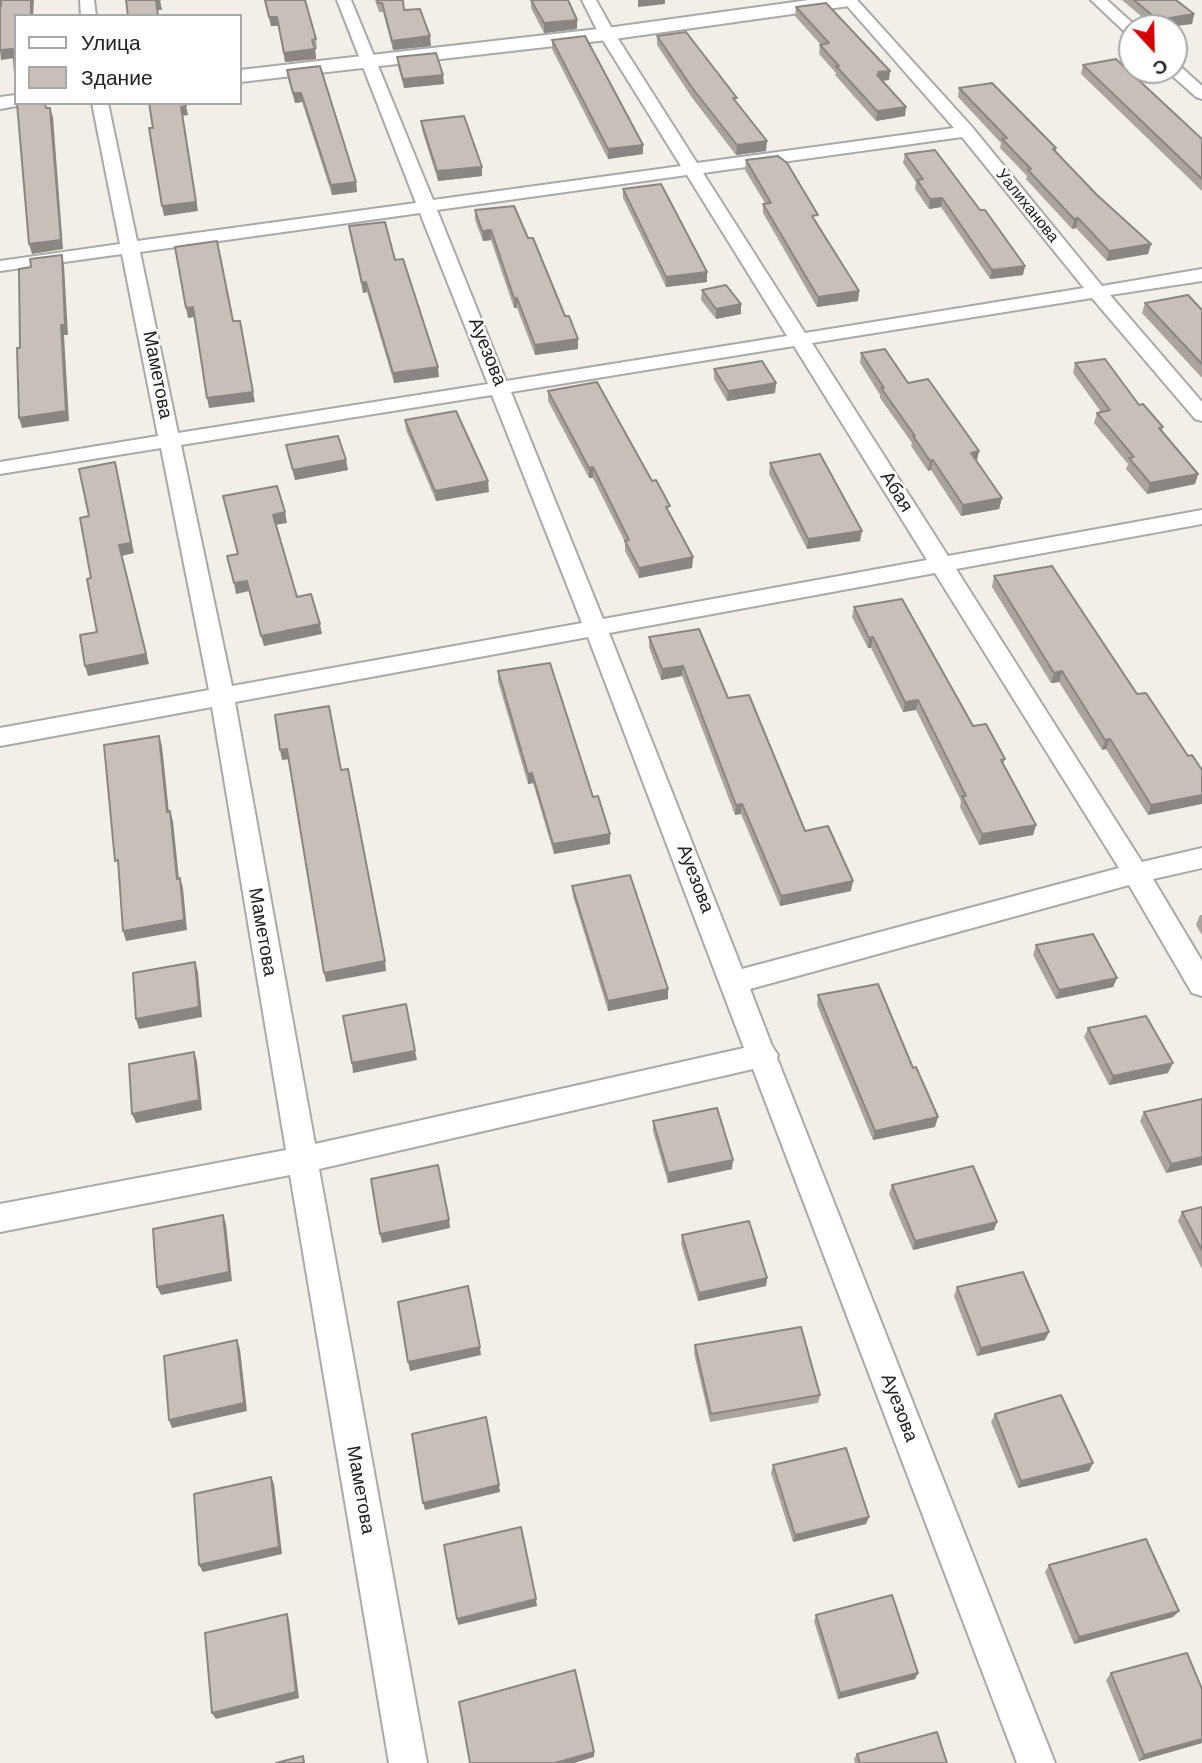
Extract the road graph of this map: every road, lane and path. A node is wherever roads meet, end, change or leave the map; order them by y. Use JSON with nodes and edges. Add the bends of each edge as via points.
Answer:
{"nodes":[{"id":1,"x":344,"y":0,"type":"edge"},
{"id":2,"x":589,"y":0,"type":"edge"},
{"id":3,"x":849,"y":0,"type":"edge"},
{"id":4,"x":1098,"y":0,"type":"edge"},
{"id":5,"x":1118,"y":18,"type":"edge"},
{"id":6,"x":607,"y":34,"type":"junction"},
{"id":7,"x":366,"y":61,"type":"junction"},
{"id":8,"x":242,"y":76,"type":"edge"},
{"id":9,"x":1188,"y":82,"type":"edge"},
{"id":10,"x":1202,"y":94,"type":"edge"},
{"id":11,"x":100,"y":105,"type":"edge"},
{"id":12,"x":966,"y":131,"type":"junction"},
{"id":13,"x":693,"y":170,"type":"junction"},
{"id":14,"x":429,"y":207,"type":"junction"},
{"id":15,"x":131,"y":248,"type":"junction"},
{"id":16,"x":0,"y":266,"type":"edge"},
{"id":17,"x":1202,"y":275,"type":"edge"},
{"id":18,"x":1097,"y":292,"type":"junction"},
{"id":19,"x":801,"y":341,"type":"junction"},
{"id":20,"x":501,"y":387,"type":"junction"},
{"id":21,"x":1202,"y":415,"type":"edge"},
{"id":22,"x":170,"y":439,"type":"junction"},
{"id":23,"x":0,"y":468,"type":"edge"},
{"id":24,"x":1202,"y":517,"type":"edge"},
{"id":25,"x":943,"y":565,"type":"junction"},
{"id":26,"x":596,"y":629,"type":"junction"},
{"id":27,"x":222,"y":697,"type":"junction"},
{"id":28,"x":0,"y":737,"type":"edge"},
{"id":29,"x":1202,"y":858,"type":"edge"},
{"id":30,"x":1136,"y":873,"type":"junction"},
{"id":31,"x":735,"y":982,"type":"junction"},
{"id":32,"x":1202,"y":985,"type":"edge"},
{"id":33,"x":764,"y":1055,"type":"junction"},
{"id":34,"x":301,"y":1160,"type":"junction"},
{"id":35,"x":0,"y":1218,"type":"edge"},
{"id":36,"x":408,"y":1763,"type":"edge"},
{"id":37,"x":1036,"y":1763,"type":"edge"}],
"edges":[{"from":1,"to":7,"type":"street","name":"Ауезова"},
{"from":2,"to":6,"type":"street","name":"Абая"},
{"from":3,"to":6,"type":"street"},
{"from":3,"to":12,"type":"street","name":"Уалиханова"},
{"from":4,"to":5,"type":"street"},
{"from":6,"to":7,"type":"street"},
{"from":6,"to":13,"type":"street","name":"Абая"},
{"from":7,"to":8,"type":"street"},
{"from":7,"to":14,"type":"street","name":"Ауезова"},
{"from":9,"to":10,"type":"street"},
{"from":11,"to":15,"type":"street","name":"Маметова"},
{"from":12,"to":13,"type":"street"},
{"from":12,"to":18,"type":"street","name":"Уалиханова"},
{"from":13,"to":14,"type":"street"},
{"from":13,"to":19,"type":"street","name":"Абая"},
{"from":14,"to":15,"type":"street"},
{"from":14,"to":20,"type":"street","name":"Ауезова"},
{"from":15,"to":16,"type":"street"},
{"from":15,"to":22,"type":"street","name":"Маметова"},
{"from":17,"to":18,"type":"street"},
{"from":18,"to":19,"type":"street"},
{"from":18,"to":21,"type":"street","name":"Уалиханова"},
{"from":19,"to":20,"type":"street"},
{"from":19,"to":25,"type":"street","name":"Абая"},
{"from":20,"to":22,"type":"street"},
{"from":20,"to":26,"type":"street","name":"Ауезова"},
{"from":22,"to":23,"type":"street"},
{"from":22,"to":27,"type":"street","name":"Маметова"},
{"from":24,"to":25,"type":"street"},
{"from":25,"to":26,"type":"street"},
{"from":25,"to":30,"type":"street","name":"Абая"},
{"from":26,"to":27,"type":"street"},
{"from":26,"to":31,"type":"street","name":"Ауезова"},
{"from":27,"to":28,"type":"street"},
{"from":27,"to":34,"type":"street","name":"Маметова"},
{"from":29,"to":30,"type":"street"},
{"from":30,"to":31,"type":"street"},
{"from":30,"to":32,"type":"street","name":"Абая"},
{"from":31,"to":33,"type":"street","name":"Ауезова"},
{"from":33,"to":34,"type":"street"},
{"from":33,"to":37,"type":"street","name":"Ауезова"},
{"from":34,"to":35,"type":"street"},
{"from":34,"to":36,"type":"street","name":"Маметова"}]}
